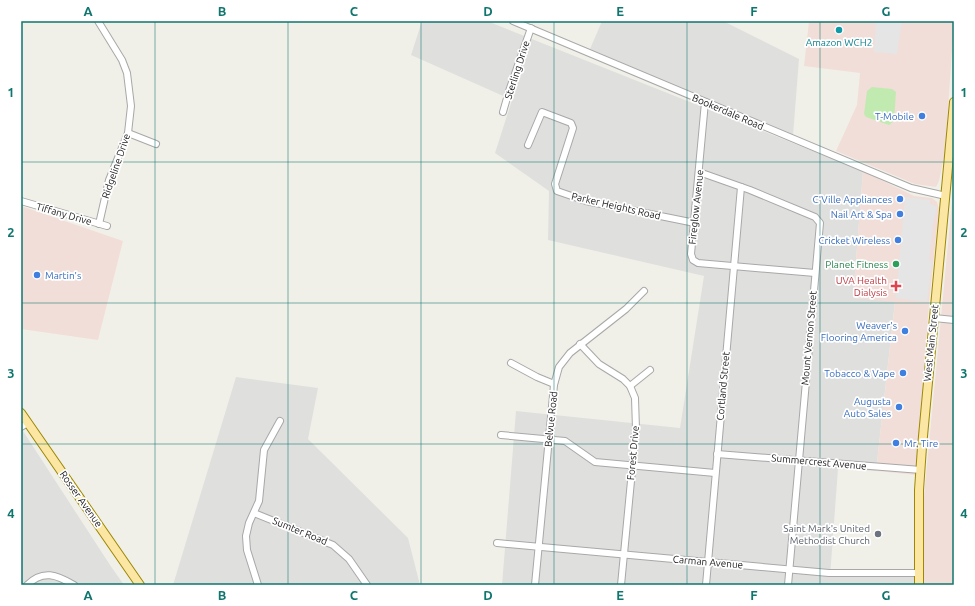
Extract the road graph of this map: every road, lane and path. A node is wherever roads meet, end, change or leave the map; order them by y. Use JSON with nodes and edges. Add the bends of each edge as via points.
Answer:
{"nodes":[{"id":1,"x":98,"y":21,"type":"edge"},
{"id":2,"x":513,"y":21,"type":"edge"},
{"id":3,"x":531,"y":28,"type":"junction"},
{"id":4,"x":705,"y":102,"type":"junction"},
{"id":5,"x":954,"y":102,"type":"edge"},
{"id":6,"x":503,"y":112,"type":"dead end"},
{"id":7,"x":128,"y":133,"type":"junction"},
{"id":8,"x":953,"y":142,"type":"edge"},
{"id":9,"x":156,"y":144,"type":"dead end"},
{"id":10,"x":528,"y":145,"type":"dead end"},
{"id":11,"x":699,"y":172,"type":"junction"},
{"id":12,"x":741,"y":187,"type":"junction"},
{"id":13,"x":946,"y":196,"type":"junction"},
{"id":14,"x":21,"y":201,"type":"edge"},
{"id":15,"x":695,"y":223,"type":"junction"},
{"id":16,"x":99,"y":224,"type":"junction"},
{"id":17,"x":107,"y":226,"type":"dead end"},
{"id":18,"x":734,"y":266,"type":"junction"},
{"id":19,"x":815,"y":273,"type":"junction"},
{"id":20,"x":644,"y":290,"type":"dead end"},
{"id":21,"x":934,"y":318,"type":"junction"},
{"id":22,"x":954,"y":320,"type":"edge"},
{"id":23,"x":580,"y":344,"type":"junction"},
{"id":24,"x":511,"y":363,"type":"dead end"},
{"id":25,"x":650,"y":370,"type":"dead end"},
{"id":26,"x":554,"y":384,"type":"junction"},
{"id":27,"x":630,"y":386,"type":"junction"},
{"id":28,"x":21,"y":412,"type":"edge"},
{"id":29,"x":280,"y":421,"type":"dead end"},
{"id":30,"x":25,"y":425,"type":"edge"},
{"id":31,"x":501,"y":435,"type":"dead end"},
{"id":32,"x":549,"y":438,"type":"junction"},
{"id":33,"x":717,"y":454,"type":"junction"},
{"id":34,"x":798,"y":461,"type":"junction"},
{"id":35,"x":632,"y":466,"type":"junction"},
{"id":36,"x":920,"y":470,"type":"junction"},
{"id":37,"x":715,"y":473,"type":"junction"},
{"id":38,"x":254,"y":513,"type":"junction"},
{"id":39,"x":497,"y":543,"type":"dead end"},
{"id":40,"x":539,"y":547,"type":"junction"},
{"id":41,"x":624,"y":555,"type":"junction"},
{"id":42,"x":708,"y":562,"type":"junction"},
{"id":43,"x":789,"y":569,"type":"junction"},
{"id":44,"x":919,"y":573,"type":"junction"},
{"id":45,"x":27,"y":585,"type":"edge"},
{"id":46,"x":74,"y":585,"type":"edge"},
{"id":47,"x":140,"y":585,"type":"edge"},
{"id":48,"x":258,"y":585,"type":"edge"},
{"id":49,"x":367,"y":585,"type":"edge"},
{"id":50,"x":535,"y":585,"type":"edge"},
{"id":51,"x":621,"y":585,"type":"edge"},
{"id":52,"x":706,"y":585,"type":"edge"},
{"id":53,"x":788,"y":585,"type":"edge"},
{"id":54,"x":919,"y":585,"type":"edge"}],
"edges":[{"from":1,"to":7,"type":"street","name":"Ridgeline Drive","via":[[114,44],[127,73],[131,106]]},
{"from":2,"to":3,"type":"street","name":"Bookerdale Road"},
{"from":3,"to":4,"type":"street","name":"Bookerdale Road"},
{"from":3,"to":6,"type":"street","name":"Sterling Drive"},
{"from":4,"to":11,"type":"street","name":"Fireglow Avenue"},
{"from":4,"to":13,"type":"street","name":"Bookerdale Road","via":[[915,189]]},
{"from":5,"to":8,"type":"main road","name":"West Main Street"},
{"from":7,"to":9,"type":"street"},
{"from":7,"to":16,"type":"street","name":"Ridgeline Drive","via":[[109,180]]},
{"from":8,"to":13,"type":"main road","name":"West Main Street"},
{"from":10,"to":15,"type":"street","name":"Parker Heights Road","via":[[542,112],[571,123],[573,128],[555,184],[557,191],[586,201]]},
{"from":11,"to":12,"type":"street","name":"Mount Vernon Street"},
{"from":11,"to":15,"type":"street","name":"Fireglow Avenue"},
{"from":12,"to":18,"type":"street","name":"Cortland Street"},
{"from":12,"to":19,"type":"street","name":"Mount Vernon Street","via":[[817,218],[820,222]]},
{"from":13,"to":21,"type":"main road","name":"West Main Street"},
{"from":14,"to":16,"type":"street","name":"Tiffany Drive"},
{"from":15,"to":18,"type":"street","name":"Fireglow Avenue","via":[[691,254],[693,260],[698,263]]},
{"from":16,"to":17,"type":"street","name":"Tiffany Drive"},
{"from":18,"to":19,"type":"street","name":"Fireglow Avenue"},
{"from":18,"to":33,"type":"street","name":"Cortland Street"},
{"from":19,"to":34,"type":"street","name":"Mount Vernon Street"},
{"from":20,"to":23,"type":"street","name":"Belvue Road","via":[[626,309]]},
{"from":21,"to":22,"type":"street"},
{"from":21,"to":36,"type":"main road","name":"West Main Street"},
{"from":23,"to":26,"type":"street","name":"Belvue Road","via":[[559,367]]},
{"from":23,"to":27,"type":"street","via":[[599,364]]},
{"from":24,"to":26,"type":"street"},
{"from":25,"to":27,"type":"street"},
{"from":26,"to":32,"type":"street","name":"Belvue Road"},
{"from":27,"to":35,"type":"street","name":"Forest Drive","via":[[636,408]]},
{"from":28,"to":30,"type":"main road","name":"Rosser Avenue"},
{"from":29,"to":38,"type":"street","via":[[264,450],[261,493]]},
{"from":30,"to":47,"type":"main road","name":"Rosser Avenue"},
{"from":31,"to":32,"type":"street"},
{"from":32,"to":35,"type":"street","via":[[570,443],[595,462]]},
{"from":32,"to":40,"type":"street","name":"Belvue Road"},
{"from":33,"to":34,"type":"street","name":"Summercrest Avenue"},
{"from":33,"to":37,"type":"street","name":"Cortland Street"},
{"from":34,"to":36,"type":"street","name":"Summercrest Avenue"},
{"from":34,"to":43,"type":"street","name":"Mount Vernon Street"},
{"from":35,"to":37,"type":"street"},
{"from":35,"to":41,"type":"street","name":"Forest Drive"},
{"from":36,"to":44,"type":"main road","name":"West Main Street"},
{"from":37,"to":42,"type":"street","name":"Cortland Street"},
{"from":38,"to":48,"type":"street","via":[[247,529],[246,542]]},
{"from":38,"to":49,"type":"street","name":"Sumter Road","via":[[333,545],[345,555]]},
{"from":39,"to":40,"type":"street","name":"Carman Avenue"},
{"from":40,"to":41,"type":"street","name":"Carman Avenue"},
{"from":40,"to":50,"type":"street","name":"Belvue Road"},
{"from":41,"to":42,"type":"street","name":"Carman Avenue"},
{"from":41,"to":51,"type":"street","name":"Forest Drive"},
{"from":42,"to":43,"type":"street","name":"Carman Avenue"},
{"from":42,"to":52,"type":"street","name":"Cortland Street"},
{"from":43,"to":44,"type":"street","name":"Carman Avenue","via":[[842,573]]},
{"from":43,"to":53,"type":"street","name":"Mount Vernon Street"},
{"from":44,"to":54,"type":"main road","name":"West Main Street"},
{"from":45,"to":46,"type":"street","via":[[39,576],[49,574]]}]}
